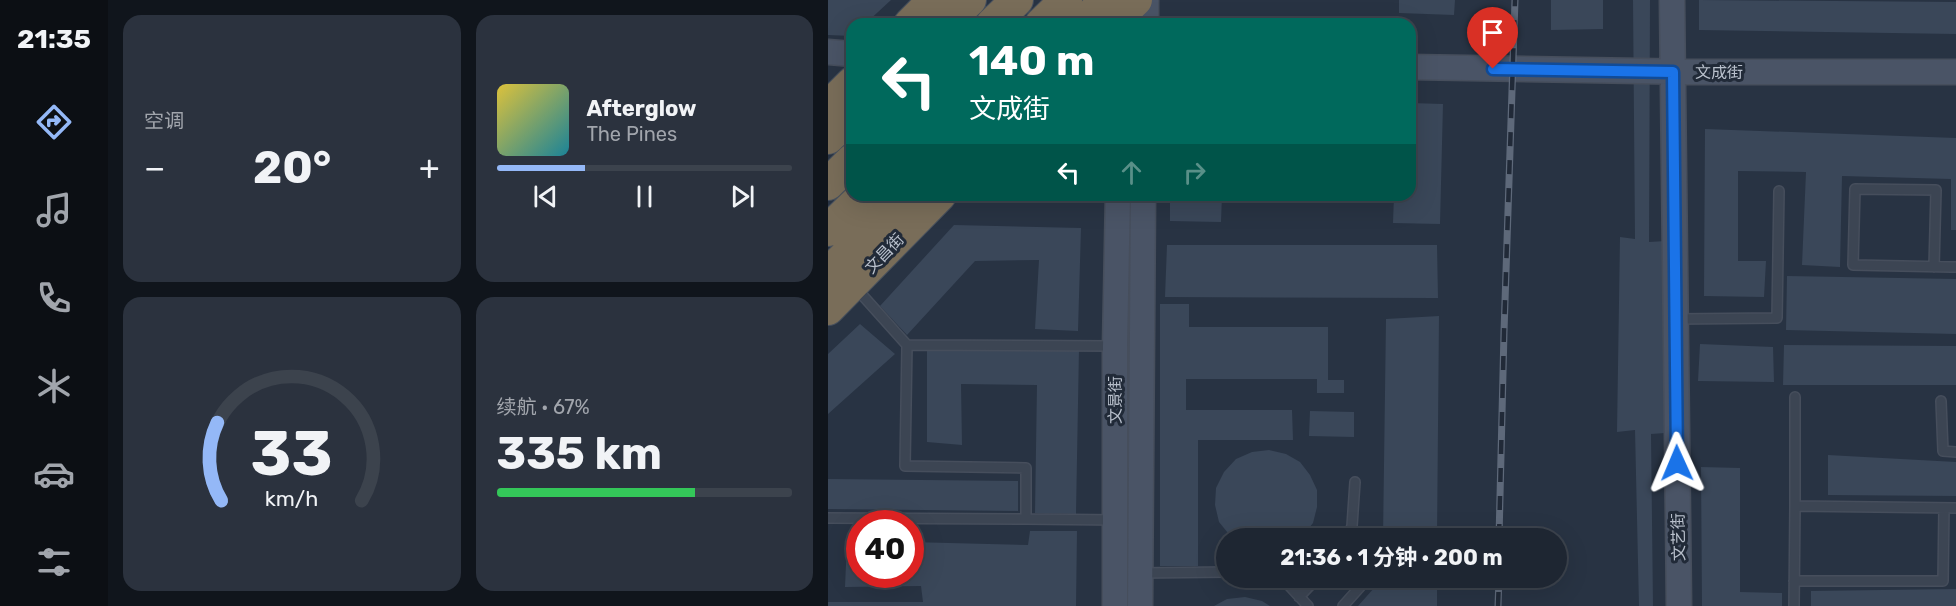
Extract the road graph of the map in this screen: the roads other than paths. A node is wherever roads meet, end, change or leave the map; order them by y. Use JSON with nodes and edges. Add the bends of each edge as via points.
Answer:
{"nodes":[{"id":1,"x":934,"y":0,"type":"edge"},
{"id":2,"x":970,"y":0,"type":"edge"},
{"id":3,"x":1017,"y":0,"type":"edge"},
{"id":4,"x":1066,"y":0,"type":"edge"},
{"id":5,"x":1672,"y":0,"type":"edge"},
{"id":6,"x":1127,"y":11,"type":"edge"},
{"id":7,"x":916,"y":18,"type":"edge"},
{"id":8,"x":951,"y":18,"type":"edge"},
{"id":9,"x":998,"y":18,"type":"edge"},
{"id":10,"x":1047,"y":18,"type":"edge"},
{"id":11,"x":1103,"y":18,"type":"edge"},
{"id":12,"x":828,"y":52,"type":"edge"},
{"id":13,"x":846,"y":54,"type":"edge"},
{"id":14,"x":1416,"y":67,"type":"edge"},
{"id":15,"x":1673,"y":72,"type":"junction"},
{"id":16,"x":1956,"y":72,"type":"edge"},
{"id":17,"x":846,"y":89,"type":"edge"},
{"id":18,"x":828,"y":107,"type":"edge"},
{"id":19,"x":846,"y":121,"type":"edge"},
{"id":20,"x":828,"y":138,"type":"edge"},
{"id":21,"x":846,"y":166,"type":"edge"},
{"id":22,"x":828,"y":184,"type":"edge"},
{"id":23,"x":1779,"y":190,"type":"dead end"},
{"id":24,"x":858,"y":201,"type":"edge"},
{"id":25,"x":903,"y":201,"type":"edge"},
{"id":26,"x":933,"y":201,"type":"edge"},
{"id":27,"x":1118,"y":201,"type":"edge"},
{"id":28,"x":1143,"y":201,"type":"edge"},
{"id":29,"x":828,"y":230,"type":"edge"},
{"id":30,"x":1934,"y":267,"type":"junction"},
{"id":31,"x":1956,"y":267,"type":"edge"},
{"id":32,"x":840,"y":279,"type":"edge"},
{"id":33,"x":828,"y":309,"type":"edge"},
{"id":34,"x":1676,"y":319,"type":"junction"},
{"id":35,"x":907,"y":345,"type":"junction"},
{"id":36,"x":1115,"y":346,"type":"junction"},
{"id":37,"x":1795,"y":398,"type":"dead end"},
{"id":38,"x":1941,"y":401,"type":"dead end"},
{"id":39,"x":1956,"y":452,"type":"edge"},
{"id":40,"x":1355,"y":483,"type":"dead end"},
{"id":41,"x":1795,"y":506,"type":"junction"},
{"id":42,"x":1944,"y":508,"type":"junction"},
{"id":43,"x":1956,"y":508,"type":"edge"},
{"id":44,"x":828,"y":518,"type":"edge"},
{"id":45,"x":1026,"y":519,"type":"junction"},
{"id":46,"x":1115,"y":520,"type":"junction"},
{"id":47,"x":1350,"y":528,"type":"edge"},
{"id":48,"x":1216,"y":572,"type":"edge"},
{"id":49,"x":1128,"y":573,"type":"junction"},
{"id":50,"x":1794,"y":581,"type":"junction"},
{"id":51,"x":1291,"y":588,"type":"edge"},
{"id":52,"x":1308,"y":588,"type":"edge"},
{"id":53,"x":1359,"y":588,"type":"edge"},
{"id":54,"x":1299,"y":597,"type":"junction"},
{"id":55,"x":1115,"y":606,"type":"edge"},
{"id":56,"x":1140,"y":606,"type":"edge"},
{"id":57,"x":1308,"y":606,"type":"edge"},
{"id":58,"x":1343,"y":606,"type":"edge"},
{"id":59,"x":1679,"y":606,"type":"edge"},
{"id":60,"x":1794,"y":606,"type":"edge"}],
"edges":[{"from":1,"to":7,"type":"highway"},
{"from":2,"to":8,"type":"highway"},
{"from":3,"to":9,"type":"highway"},
{"from":4,"to":10,"type":"highway"},
{"from":5,"to":15,"type":"street","name":"文艺街"},
{"from":6,"to":11,"type":"highway"},
{"from":12,"to":13,"type":"street"},
{"from":14,"to":15,"type":"street","name":"文成街"},
{"from":15,"to":16,"type":"street","name":"文成街"},
{"from":15,"to":34,"type":"street","name":"文艺街"},
{"from":17,"to":18,"type":"highway"},
{"from":19,"to":20,"type":"highway"},
{"from":21,"to":22,"type":"highway"},
{"from":23,"to":34,"type":"lane","via":[[1777,318]]},
{"from":24,"to":29,"type":"highway"},
{"from":25,"to":32,"type":"highway"},
{"from":26,"to":32,"type":"highway","name":"文昌街"},
{"from":27,"to":36,"type":"street","name":"文景街"},
{"from":28,"to":49,"type":"street","name":"文景街"},
{"from":30,"to":30,"type":"lane","via":[[1853,265],[1855,189],[1936,190]]},
{"from":30,"to":31,"type":"lane"},
{"from":32,"to":33,"type":"highway","name":"文昌街"},
{"from":32,"to":35,"type":"lane"},
{"from":34,"to":59,"type":"street","name":"文艺街"},
{"from":35,"to":36,"type":"lane"},
{"from":35,"to":45,"type":"lane","via":[[905,466],[1026,468]]},
{"from":36,"to":46,"type":"street","name":"文景街"},
{"from":37,"to":41,"type":"lane"},
{"from":38,"to":39,"type":"lane","via":[[1943,451]]},
{"from":40,"to":47,"type":"lane"},
{"from":41,"to":42,"type":"lane"},
{"from":41,"to":50,"type":"lane"},
{"from":42,"to":43,"type":"lane"},
{"from":42,"to":50,"type":"lane","via":[[1943,581]]},
{"from":44,"to":45,"type":"lane"},
{"from":45,"to":46,"type":"lane"},
{"from":46,"to":49,"type":"street","name":"文景街"},
{"from":48,"to":49,"type":"lane"},
{"from":49,"to":55,"type":"street","name":"文景街"},
{"from":49,"to":56,"type":"street","name":"文景街"},
{"from":50,"to":60,"type":"lane"},
{"from":51,"to":54,"type":"lane"},
{"from":52,"to":54,"type":"lane"},
{"from":53,"to":58,"type":"lane"},
{"from":54,"to":57,"type":"lane"}]}
